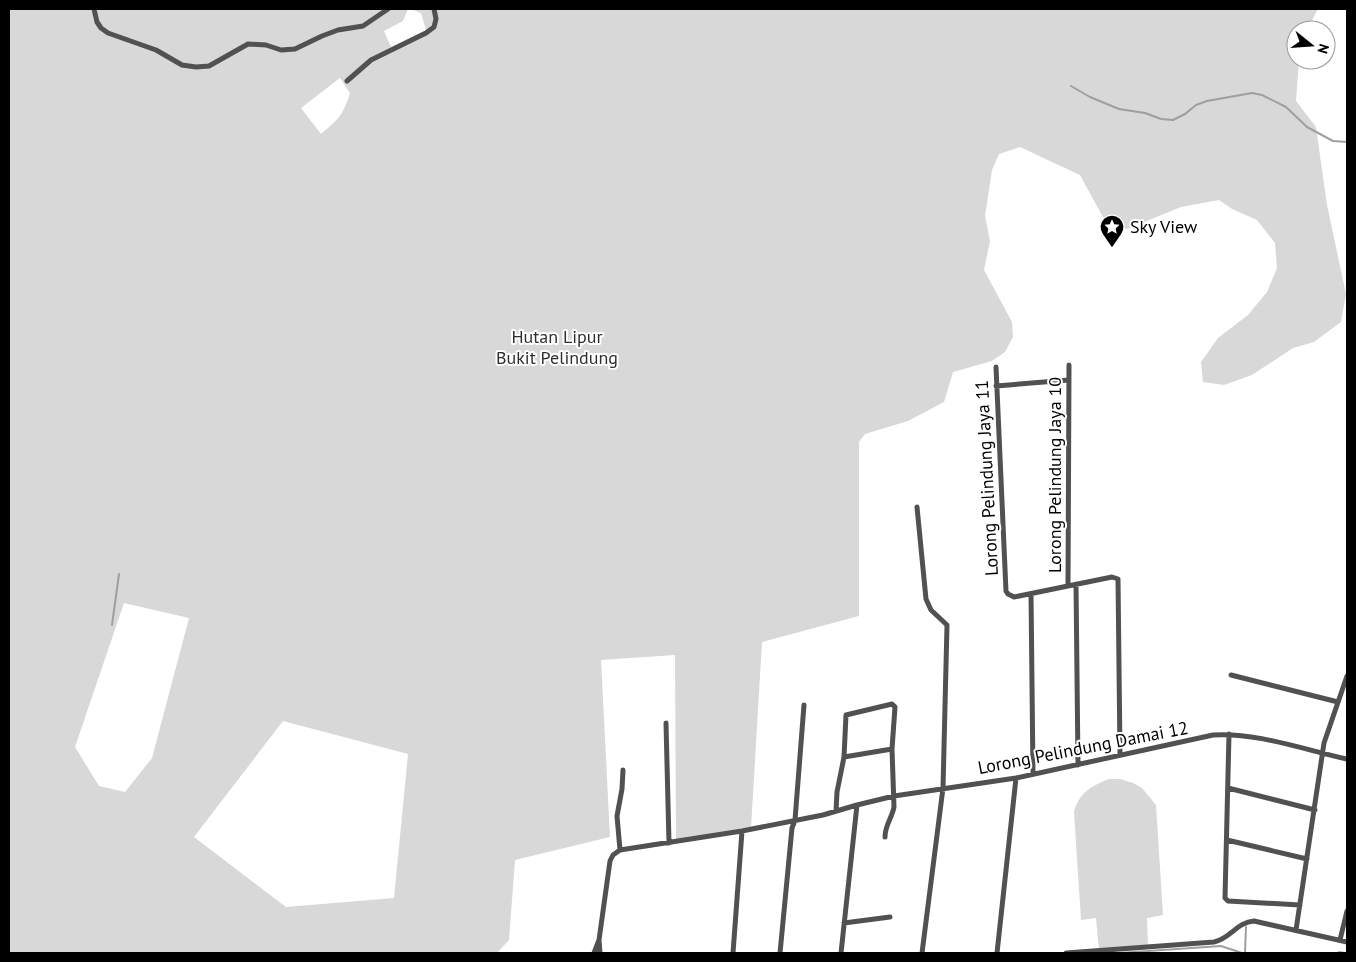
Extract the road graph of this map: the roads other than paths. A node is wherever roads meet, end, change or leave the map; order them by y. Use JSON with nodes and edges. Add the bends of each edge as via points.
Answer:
{"nodes":[{"id":1,"x":94,"y":9,"type":"edge"},
{"id":2,"x":388,"y":9,"type":"edge"},
{"id":3,"x":434,"y":9,"type":"edge"},
{"id":4,"x":347,"y":81,"type":"dead end"},
{"id":5,"x":1069,"y":365,"type":"dead end"},
{"id":6,"x":996,"y":367,"type":"dead end"},
{"id":7,"x":1069,"y":380,"type":"junction"},
{"id":8,"x":996,"y":386,"type":"junction"},
{"id":9,"x":916,"y":507,"type":"dead end"},
{"id":10,"x":1076,"y":584,"type":"junction"},
{"id":11,"x":1068,"y":586,"type":"junction"},
{"id":12,"x":1031,"y":594,"type":"junction"},
{"id":13,"x":1231,"y":675,"type":"dead end"},
{"id":14,"x":1347,"y":676,"type":"edge"},
{"id":15,"x":1338,"y":702,"type":"junction"},
{"id":16,"x":804,"y":705,"type":"dead end"},
{"id":17,"x":666,"y":723,"type":"dead end"},
{"id":18,"x":1229,"y":734,"type":"junction"},
{"id":19,"x":892,"y":748,"type":"junction"},
{"id":20,"x":1324,"y":754,"type":"junction"},
{"id":21,"x":1120,"y":755,"type":"junction"},
{"id":22,"x":844,"y":757,"type":"junction"},
{"id":23,"x":1347,"y":759,"type":"edge"},
{"id":24,"x":1078,"y":764,"type":"junction"},
{"id":25,"x":623,"y":770,"type":"dead end"},
{"id":26,"x":1033,"y":774,"type":"junction"},
{"id":27,"x":1016,"y":778,"type":"junction"},
{"id":28,"x":943,"y":788,"type":"junction"},
{"id":29,"x":1228,"y":788,"type":"junction"},
{"id":30,"x":894,"y":796,"type":"junction"},
{"id":31,"x":856,"y":805,"type":"junction"},
{"id":32,"x":1315,"y":810,"type":"junction"},
{"id":33,"x":836,"y":811,"type":"junction"},
{"id":34,"x":795,"y":820,"type":"junction"},
{"id":35,"x":742,"y":831,"type":"junction"},
{"id":36,"x":885,"y":837,"type":"dead end"},
{"id":37,"x":1227,"y":840,"type":"junction"},
{"id":38,"x":669,"y":843,"type":"junction"},
{"id":39,"x":620,"y":850,"type":"junction"},
{"id":40,"x":1307,"y":859,"type":"junction"},
{"id":41,"x":1300,"y":905,"type":"junction"},
{"id":42,"x":1347,"y":911,"type":"edge"},
{"id":43,"x":890,"y":917,"type":"dead end"},
{"id":44,"x":1346,"y":918,"type":"edge"},
{"id":45,"x":844,"y":923,"type":"junction"},
{"id":46,"x":1296,"y":930,"type":"junction"},
{"id":47,"x":599,"y":940,"type":"junction"},
{"id":48,"x":1340,"y":940,"type":"junction"},
{"id":49,"x":1347,"y":942,"type":"edge"},
{"id":50,"x":594,"y":953,"type":"edge"},
{"id":51,"x":600,"y":953,"type":"edge"},
{"id":52,"x":733,"y":953,"type":"edge"},
{"id":53,"x":780,"y":953,"type":"edge"},
{"id":54,"x":841,"y":953,"type":"edge"},
{"id":55,"x":922,"y":953,"type":"edge"},
{"id":56,"x":997,"y":953,"type":"edge"},
{"id":57,"x":1066,"y":953,"type":"edge"}],
"edges":[{"from":1,"to":2,"type":"street","via":[[97,22],[108,33],[156,50],[182,65],[196,67],[209,66],[248,44],[295,49],[338,30],[363,26]]},
{"from":3,"to":4,"type":"street","via":[[434,27],[370,60]]},
{"from":5,"to":7,"type":"street","name":"Lorong Pelindung Jaya 10"},
{"from":6,"to":8,"type":"street","name":"Lorong Pelindung Jaya 11"},
{"from":7,"to":8,"type":"street"},
{"from":7,"to":11,"type":"street","name":"Lorong Pelindung Jaya 10"},
{"from":8,"to":12,"type":"street","name":"Lorong Pelindung Jaya 11","via":[[1006,590],[1014,597]]},
{"from":9,"to":28,"type":"street","via":[[926,599],[931,610],[947,624]]},
{"from":10,"to":11,"type":"street"},
{"from":10,"to":21,"type":"street","via":[[1112,577],[1119,582]]},
{"from":10,"to":24,"type":"street"},
{"from":11,"to":12,"type":"street"},
{"from":12,"to":26,"type":"street"},
{"from":13,"to":15,"type":"street"},
{"from":14,"to":15,"type":"street"},
{"from":15,"to":20,"type":"street","via":[[1324,744]]},
{"from":16,"to":34,"type":"street"},
{"from":17,"to":38,"type":"street"},
{"from":18,"to":20,"type":"street","name":"Lorong Pelindung Damai 12"},
{"from":18,"to":21,"type":"street","name":"Lorong Pelindung Damai 12"},
{"from":18,"to":29,"type":"street"},
{"from":19,"to":22,"type":"street"},
{"from":19,"to":22,"type":"street","via":[[895,707],[889,704],[846,715]]},
{"from":19,"to":30,"type":"street"},
{"from":20,"to":23,"type":"street","name":"Lorong Pelindung Damai 12"},
{"from":20,"to":32,"type":"street"},
{"from":21,"to":24,"type":"street","name":"Lorong Pelindung Damai 12"},
{"from":22,"to":33,"type":"street"},
{"from":24,"to":26,"type":"street","name":"Lorong Pelindung Damai 12"},
{"from":25,"to":39,"type":"street","via":[[617,816]]},
{"from":26,"to":27,"type":"street","name":"Lorong Pelindung Damai 12"},
{"from":27,"to":28,"type":"street","name":"Lorong Pelindung Damai 12"},
{"from":27,"to":56,"type":"street"},
{"from":28,"to":30,"type":"street","name":"Lorong Pelindung Damai 12"},
{"from":28,"to":55,"type":"street"},
{"from":29,"to":32,"type":"street"},
{"from":29,"to":37,"type":"street"},
{"from":30,"to":31,"type":"street","name":"Lorong Pelindung Damai 12"},
{"from":30,"to":36,"type":"street","via":[[894,810],[886,826]]},
{"from":31,"to":33,"type":"street","name":"Lorong Pelindung Damai 12"},
{"from":31,"to":45,"type":"street"},
{"from":32,"to":40,"type":"street"},
{"from":33,"to":34,"type":"street","name":"Lorong Pelindung Damai 12"},
{"from":34,"to":35,"type":"street","name":"Lorong Pelindung Damai 12"},
{"from":34,"to":53,"type":"street"},
{"from":35,"to":38,"type":"street","name":"Lorong Pelindung Damai 12"},
{"from":35,"to":52,"type":"street"},
{"from":37,"to":40,"type":"street"},
{"from":37,"to":41,"type":"street","via":[[1226,900]]},
{"from":38,"to":39,"type":"street","name":"Lorong Pelindung Damai 12"},
{"from":39,"to":47,"type":"street","via":[[610,861]]},
{"from":40,"to":41,"type":"street"},
{"from":41,"to":46,"type":"street"},
{"from":42,"to":44,"type":"street"},
{"from":43,"to":45,"type":"street"},
{"from":44,"to":48,"type":"street"},
{"from":45,"to":54,"type":"street"},
{"from":46,"to":48,"type":"street"},
{"from":46,"to":57,"type":"street","via":[[1254,921],[1243,923],[1223,940],[1214,942]]},
{"from":47,"to":50,"type":"street"},
{"from":47,"to":51,"type":"street"},
{"from":48,"to":49,"type":"street"}]}
